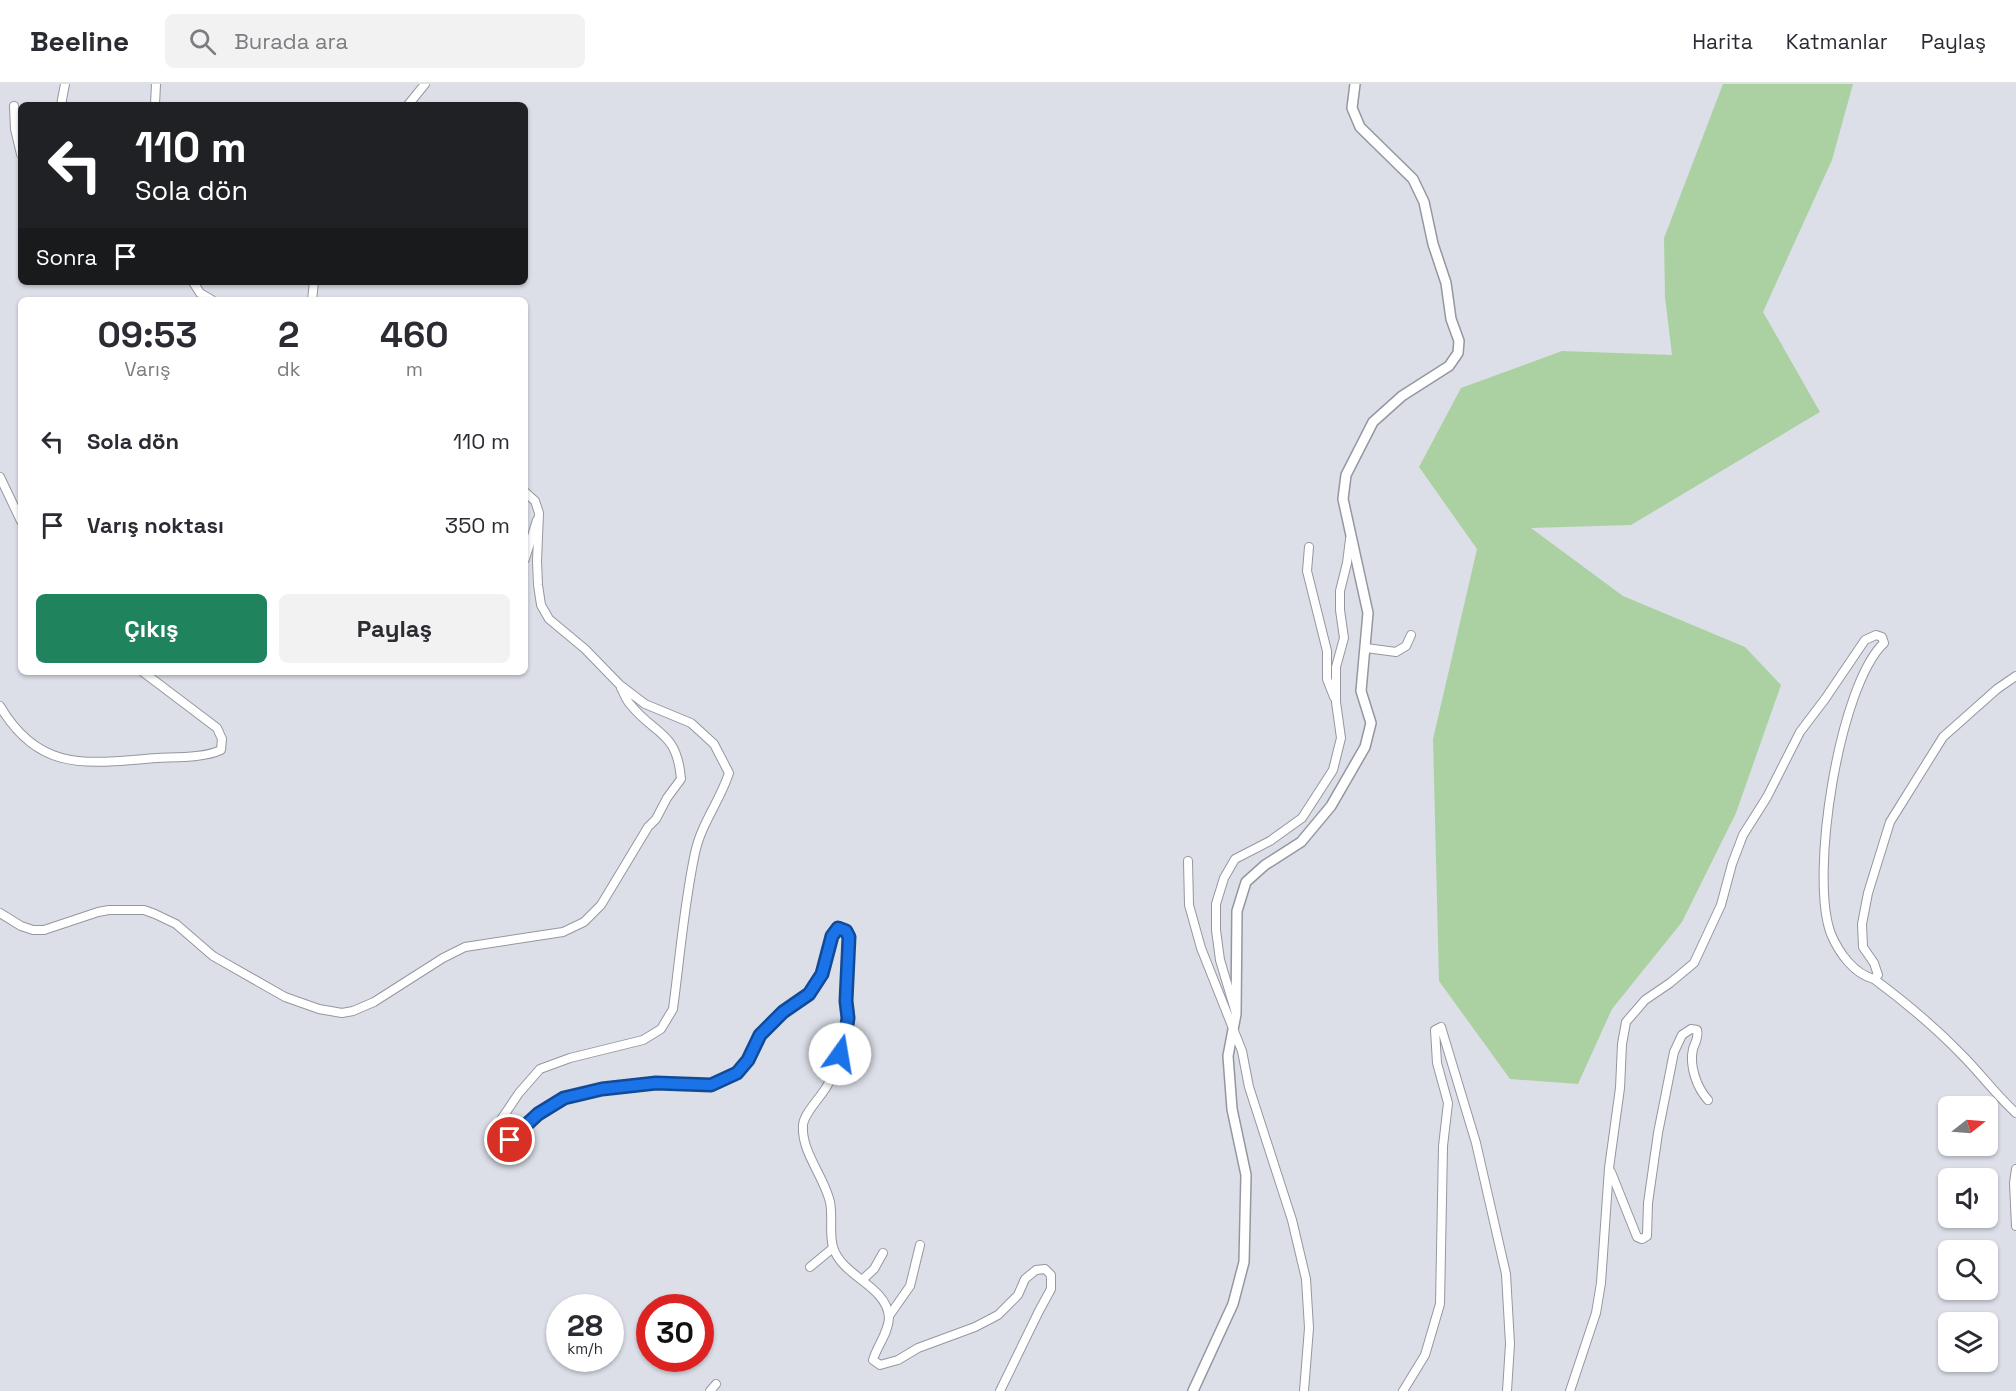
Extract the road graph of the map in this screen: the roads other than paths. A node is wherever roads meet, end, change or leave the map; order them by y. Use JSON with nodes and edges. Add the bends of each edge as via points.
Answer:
{"nodes":[{"id":1,"x":65,"y":84,"type":"edge"},
{"id":2,"x":156,"y":84,"type":"edge"},
{"id":3,"x":425,"y":84,"type":"edge"},
{"id":4,"x":1355,"y":84,"type":"edge"},
{"id":5,"x":62,"y":102,"type":"edge"},
{"id":6,"x":154,"y":102,"type":"edge"},
{"id":7,"x":410,"y":102,"type":"edge"},
{"id":8,"x":14,"y":106,"type":"dead end"},
{"id":9,"x":18,"y":142,"type":"edge"},
{"id":10,"x":0,"y":477,"type":"edge"},
{"id":11,"x":528,"y":495,"type":"edge"},
{"id":12,"x":539,"y":513,"type":"junction"},
{"id":13,"x":18,"y":514,"type":"edge"},
{"id":14,"x":1351,"y":535,"type":"junction"},
{"id":15,"x":1309,"y":547,"type":"dead end"},
{"id":16,"x":528,"y":549,"type":"edge"},
{"id":17,"x":1411,"y":635,"type":"dead end"},
{"id":18,"x":1366,"y":648,"type":"junction"},
{"id":19,"x":147,"y":675,"type":"edge"},
{"id":20,"x":2016,"y":676,"type":"edge"},
{"id":21,"x":620,"y":685,"type":"junction"},
{"id":22,"x":1336,"y":702,"type":"junction"},
{"id":23,"x":0,"y":706,"type":"edge"},
{"id":24,"x":1188,"y":861,"type":"dead end"},
{"id":25,"x":0,"y":913,"type":"edge"},
{"id":26,"x":1874,"y":979,"type":"junction"},
{"id":27,"x":1236,"y":1014,"type":"junction"},
{"id":28,"x":1233,"y":1030,"type":"junction"},
{"id":29,"x":1708,"y":1100,"type":"dead end"},
{"id":30,"x":2016,"y":1113,"type":"edge"},
{"id":31,"x":1610,"y":1168,"type":"junction"},
{"id":32,"x":2016,"y":1169,"type":"edge"},
{"id":33,"x":2016,"y":1226,"type":"edge"},
{"id":34,"x":920,"y":1245,"type":"dead end"},
{"id":35,"x":833,"y":1248,"type":"junction"},
{"id":36,"x":883,"y":1254,"type":"dead end"},
{"id":37,"x":810,"y":1267,"type":"dead end"},
{"id":38,"x":862,"y":1280,"type":"junction"},
{"id":39,"x":889,"y":1316,"type":"junction"},
{"id":40,"x":1000,"y":1391,"type":"edge"},
{"id":41,"x":1193,"y":1391,"type":"edge"},
{"id":42,"x":1304,"y":1391,"type":"edge"},
{"id":43,"x":1403,"y":1391,"type":"edge"},
{"id":44,"x":1507,"y":1391,"type":"edge"},
{"id":45,"x":1570,"y":1391,"type":"edge"}],
"edges":[{"from":1,"to":5,"type":"street"},
{"from":2,"to":6,"type":"street"},
{"from":3,"to":7,"type":"street"},
{"from":4,"to":14,"type":"street","via":[[1352,108],[1360,127],[1413,179],[1424,202],[1459,341],[1458,352],[1449,366],[1402,396],[1373,422],[1346,475],[1343,499]]},
{"from":8,"to":9,"type":"street"},
{"from":10,"to":13,"type":"street"},
{"from":11,"to":12,"type":"street"},
{"from":12,"to":16,"type":"street"},
{"from":12,"to":21,"type":"street","via":[[537,561],[541,604],[556,627],[585,649]]},
{"from":14,"to":18,"type":"street","via":[[1368,613]]},
{"from":14,"to":22,"type":"street","via":[[1340,591],[1344,638],[1335,667]]},
{"from":15,"to":22,"type":"street","via":[[1307,571],[1327,651],[1327,679]]},
{"from":17,"to":18,"type":"street","via":[[1406,646],[1396,652]]},
{"from":18,"to":27,"type":"street","via":[[1361,691],[1371,723],[1365,747],[1331,806],[1302,842],[1246,882],[1237,911]]},
{"from":19,"to":23,"type":"street","via":[[217,728],[221,750],[109,762],[61,759],[37,749],[12,725]]},
{"from":20,"to":26,"type":"street","via":[[1943,737],[1890,822],[1862,924],[1863,947],[1878,975]]},
{"from":21,"to":25,"type":"street","via":[[629,704],[672,746],[681,779],[601,905],[584,922],[564,932],[465,947],[353,1011],[319,1009],[285,997],[213,956],[176,924],[144,910],[98,912],[45,930],[21,926]]},
{"from":21,"to":35,"type":"street","via":[[645,704],[692,723],[714,744],[729,773],[695,852],[673,1009],[661,1029],[643,1040],[540,1069],[496,1127],[494,1139],[500,1144],[510,1140],[538,1114],[564,1098],[656,1083],[711,1085],[737,1073],[760,1035],[809,994],[822,974],[832,936],[838,928],[849,937],[845,1039],[826,1089],[803,1122],[804,1138],[830,1201]]},
{"from":22,"to":27,"type":"street","via":[[1341,738],[1333,770],[1302,818],[1235,859],[1224,878],[1216,904],[1216,930],[1220,960]]},
{"from":24,"to":28,"type":"street","via":[[1189,905]]},
{"from":26,"to":30,"type":"street","via":[[1927,1021]]},
{"from":26,"to":31,"type":"street","via":[[1854,968],[1831,933],[1823,860],[1840,746],[1868,666],[1884,643],[1876,635],[1865,640],[1800,732],[1743,834],[1721,905],[1694,963],[1645,1000],[1626,1022]]},
{"from":27,"to":28,"type":"street"},
{"from":28,"to":41,"type":"street","via":[[1228,1056],[1232,1109],[1246,1175],[1244,1262],[1233,1304]]},
{"from":28,"to":42,"type":"street","via":[[1292,1220],[1306,1279],[1309,1328]]},
{"from":29,"to":31,"type":"street","via":[[1695,1075],[1692,1052],[1698,1035],[1697,1030],[1691,1029],[1682,1035],[1674,1052],[1649,1194],[1647,1236],[1642,1239],[1637,1238]]},
{"from":31,"to":45,"type":"street","via":[[1596,1313]]},
{"from":32,"to":33,"type":"street"},
{"from":34,"to":39,"type":"street","via":[[910,1286]]},
{"from":35,"to":37,"type":"street"},
{"from":35,"to":38,"type":"street","via":[[846,1268]]},
{"from":36,"to":38,"type":"street"},
{"from":38,"to":39,"type":"street","via":[[883,1301]]},
{"from":39,"to":40,"type":"street","via":[[888,1328],[873,1360],[880,1365],[998,1315],[1018,1295],[1025,1279],[1036,1270],[1045,1269],[1051,1275],[1052,1289]]},
{"from":43,"to":44,"type":"street","via":[[1425,1355],[1440,1304],[1443,1146],[1448,1103],[1434,1041],[1435,1030],[1442,1027],[1476,1143],[1506,1274],[1510,1344]]}]}
